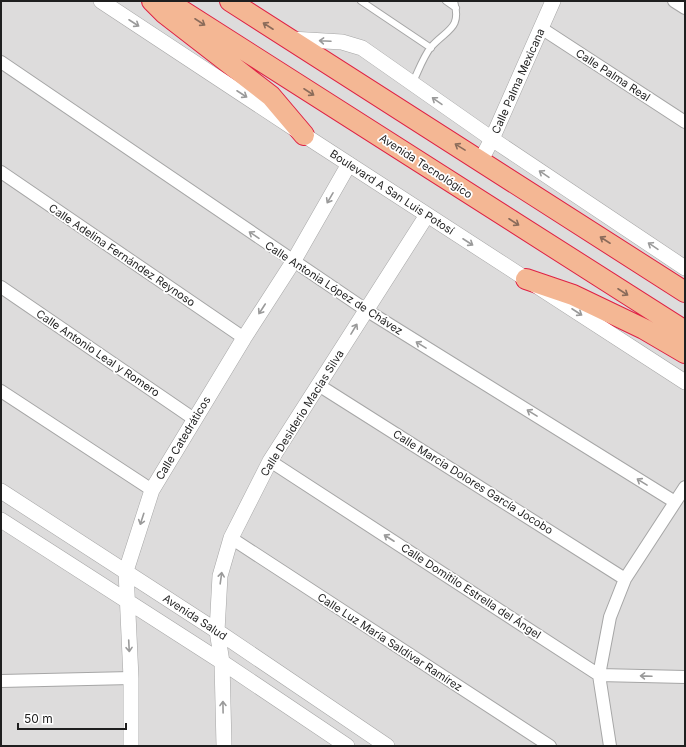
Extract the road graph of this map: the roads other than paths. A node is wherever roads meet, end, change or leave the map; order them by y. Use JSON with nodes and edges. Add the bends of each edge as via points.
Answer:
{"nodes":[{"id":1,"x":101,"y":1,"type":"edge"},
{"id":2,"x":152,"y":1,"type":"edge"},
{"id":3,"x":167,"y":1,"type":"edge"},
{"id":4,"x":230,"y":1,"type":"edge"},
{"id":5,"x":361,"y":1,"type":"edge"},
{"id":6,"x":446,"y":1,"type":"edge"},
{"id":7,"x":454,"y":1,"type":"edge"},
{"id":8,"x":553,"y":1,"type":"edge"},
{"id":9,"x":674,"y":1,"type":"edge"},
{"id":10,"x":456,"y":8,"type":"junction"},
{"id":11,"x":685,"y":8,"type":"edge"},
{"id":12,"x":541,"y":28,"type":"junction"},
{"id":13,"x":289,"y":39,"type":"junction"},
{"id":14,"x":431,"y":48,"type":"junction"},
{"id":15,"x":1,"y":62,"type":"edge"},
{"id":16,"x":412,"y":84,"type":"junction"},
{"id":17,"x":685,"y":122,"type":"edge"},
{"id":18,"x":304,"y":135,"type":"junction"},
{"id":19,"x":492,"y":139,"type":"junction"},
{"id":20,"x":481,"y":160,"type":"junction"},
{"id":21,"x":349,"y":164,"type":"junction"},
{"id":22,"x":1,"y":172,"type":"edge"},
{"id":23,"x":427,"y":215,"type":"junction"},
{"id":24,"x":293,"y":262,"type":"junction"},
{"id":25,"x":685,"y":268,"type":"edge"},
{"id":26,"x":526,"y":279,"type":"junction"},
{"id":27,"x":1,"y":288,"type":"edge"},
{"id":28,"x":685,"y":292,"type":"edge"},
{"id":29,"x":366,"y":310,"type":"junction"},
{"id":30,"x":685,"y":331,"type":"edge"},
{"id":31,"x":244,"y":338,"type":"junction"},
{"id":32,"x":685,"y":353,"type":"edge"},
{"id":33,"x":685,"y":382,"type":"edge"},
{"id":34,"x":320,"y":386,"type":"junction"},
{"id":35,"x":1,"y":391,"type":"edge"},
{"id":36,"x":194,"y":419,"type":"junction"},
{"id":37,"x":270,"y":461,"type":"junction"},
{"id":38,"x":685,"y":487,"type":"edge"},
{"id":39,"x":152,"y":490,"type":"junction"},
{"id":40,"x":1,"y":491,"type":"edge"},
{"id":41,"x":675,"y":502,"type":"junction"},
{"id":42,"x":1,"y":520,"type":"edge"},
{"id":43,"x":231,"y":538,"type":"junction"},
{"id":44,"x":126,"y":571,"type":"junction"},
{"id":45,"x":625,"y":579,"type":"junction"},
{"id":46,"x":126,"y":599,"type":"junction"},
{"id":47,"x":216,"y":630,"type":"junction"},
{"id":48,"x":222,"y":662,"type":"junction"},
{"id":49,"x":599,"y":675,"type":"junction"},
{"id":50,"x":685,"y":677,"type":"edge"},
{"id":51,"x":131,"y":678,"type":"junction"},
{"id":52,"x":1,"y":681,"type":"edge"},
{"id":53,"x":131,"y":746,"type":"edge"},
{"id":54,"x":224,"y":746,"type":"edge"},
{"id":55,"x":347,"y":746,"type":"edge"},
{"id":56,"x":387,"y":746,"type":"edge"},
{"id":57,"x":550,"y":746,"type":"edge"},
{"id":58,"x":610,"y":746,"type":"edge"}],
"edges":[{"from":1,"to":18,"type":"street","name":"Boulevard A San Luis Potosí","one_way":true},
{"from":2,"to":18,"type":"highway","via":[[271,96]]},
{"from":3,"to":30,"type":"highway","name":"Avenida Tecnológico","one_way":true},
{"from":13,"to":4,"type":"highway","one_way":true},
{"from":5,"to":14,"type":"lane"},
{"from":6,"to":10,"type":"lane"},
{"from":7,"to":10,"type":"lane"},
{"from":8,"to":12,"type":"street","name":"Calle Palma Mexicana"},
{"from":9,"to":11,"type":"street"},
{"from":10,"to":14,"type":"lane","via":[[457,19],[454,26]]},
{"from":12,"to":17,"type":"street","name":"Calle Palma Real"},
{"from":12,"to":19,"type":"street","name":"Calle Palma Mexicana"},
{"from":16,"to":13,"type":"street","one_way":true,"via":[[362,48],[342,42]]},
{"from":20,"to":13,"type":"highway","one_way":true},
{"from":14,"to":16,"type":"lane"},
{"from":24,"to":15,"type":"street","name":"Calle Antonia López de Chávez","one_way":true},
{"from":19,"to":16,"type":"street","one_way":true},
{"from":18,"to":21,"type":"street","name":"Boulevard A San Luis Potosí"},
{"from":19,"to":20,"type":"street","name":"Calle Palma Mexicana"},
{"from":25,"to":19,"type":"street","one_way":true},
{"from":28,"to":20,"type":"highway","one_way":true},
{"from":21,"to":23,"type":"street","name":"Boulevard A San Luis Potosí"},
{"from":21,"to":24,"type":"street","name":"Calle Catedráticos","one_way":true},
{"from":22,"to":31,"type":"street","name":"Calle Adelina Fernández Reynoso"},
{"from":23,"to":26,"type":"street","name":"Boulevard A San Luis Potosí","one_way":true},
{"from":23,"to":29,"type":"street","name":"Calle Desiderio Macías Silva"},
{"from":24,"to":29,"type":"street","name":"Calle Antonia López de Chávez"},
{"from":24,"to":31,"type":"street","name":"Calle Catedráticos","one_way":true},
{"from":26,"to":32,"type":"highway","via":[[573,295],[644,329]]},
{"from":26,"to":33,"type":"street","name":"Boulevard A San Luis Potosí","one_way":true},
{"from":27,"to":36,"type":"street","name":"Calle Antonio Leal y Romero"},
{"from":34,"to":29,"type":"street","name":"Calle Desiderio Macías Silva","one_way":true},
{"from":41,"to":29,"type":"street","name":"Calle Antonia López de Chávez","one_way":true},
{"from":31,"to":36,"type":"street","name":"Calle Catedráticos"},
{"from":34,"to":37,"type":"street","name":"Calle Desiderio Macías Silva"},
{"from":34,"to":45,"type":"street","name":"Calle Marcia Dolores García Jocobo"},
{"from":35,"to":39,"type":"street"},
{"from":36,"to":39,"type":"street","name":"Calle Catedráticos"},
{"from":37,"to":43,"type":"street","name":"Calle Desiderio Macías Silva"},
{"from":49,"to":37,"type":"street","name":"Calle Domitilo Estrella del Ángel","one_way":true},
{"from":38,"to":41,"type":"street"},
{"from":39,"to":44,"type":"street","name":"Calle Catedráticos","one_way":true},
{"from":40,"to":44,"type":"street","name":"Avenida Salud"},
{"from":41,"to":45,"type":"street"},
{"from":42,"to":46,"type":"street","name":"Avenida Salud"},
{"from":47,"to":43,"type":"street","name":"Calle Desiderio Macías Silva","one_way":true,"via":[[220,576]]},
{"from":43,"to":57,"type":"street","name":"Calle Luz María Saldívar Ramírez"},
{"from":44,"to":46,"type":"street","name":"Calle Catedráticos"},
{"from":44,"to":47,"type":"street","name":"Avenida Salud"},
{"from":45,"to":49,"type":"street","via":[[610,617]]},
{"from":46,"to":48,"type":"street","name":"Avenida Salud"},
{"from":46,"to":51,"type":"street","name":"Calle Catedráticos","one_way":true},
{"from":47,"to":48,"type":"street","name":"Calle Desiderio Macías Silva"},
{"from":47,"to":56,"type":"street","name":"Avenida Salud"},
{"from":54,"to":48,"type":"street","name":"Calle Desiderio Macías Silva","one_way":true},
{"from":48,"to":55,"type":"street","name":"Avenida Salud"},
{"from":50,"to":49,"type":"street","one_way":true},
{"from":49,"to":58,"type":"street"},
{"from":51,"to":52,"type":"street"},
{"from":51,"to":53,"type":"street","name":"Calle Catedráticos"}]}
